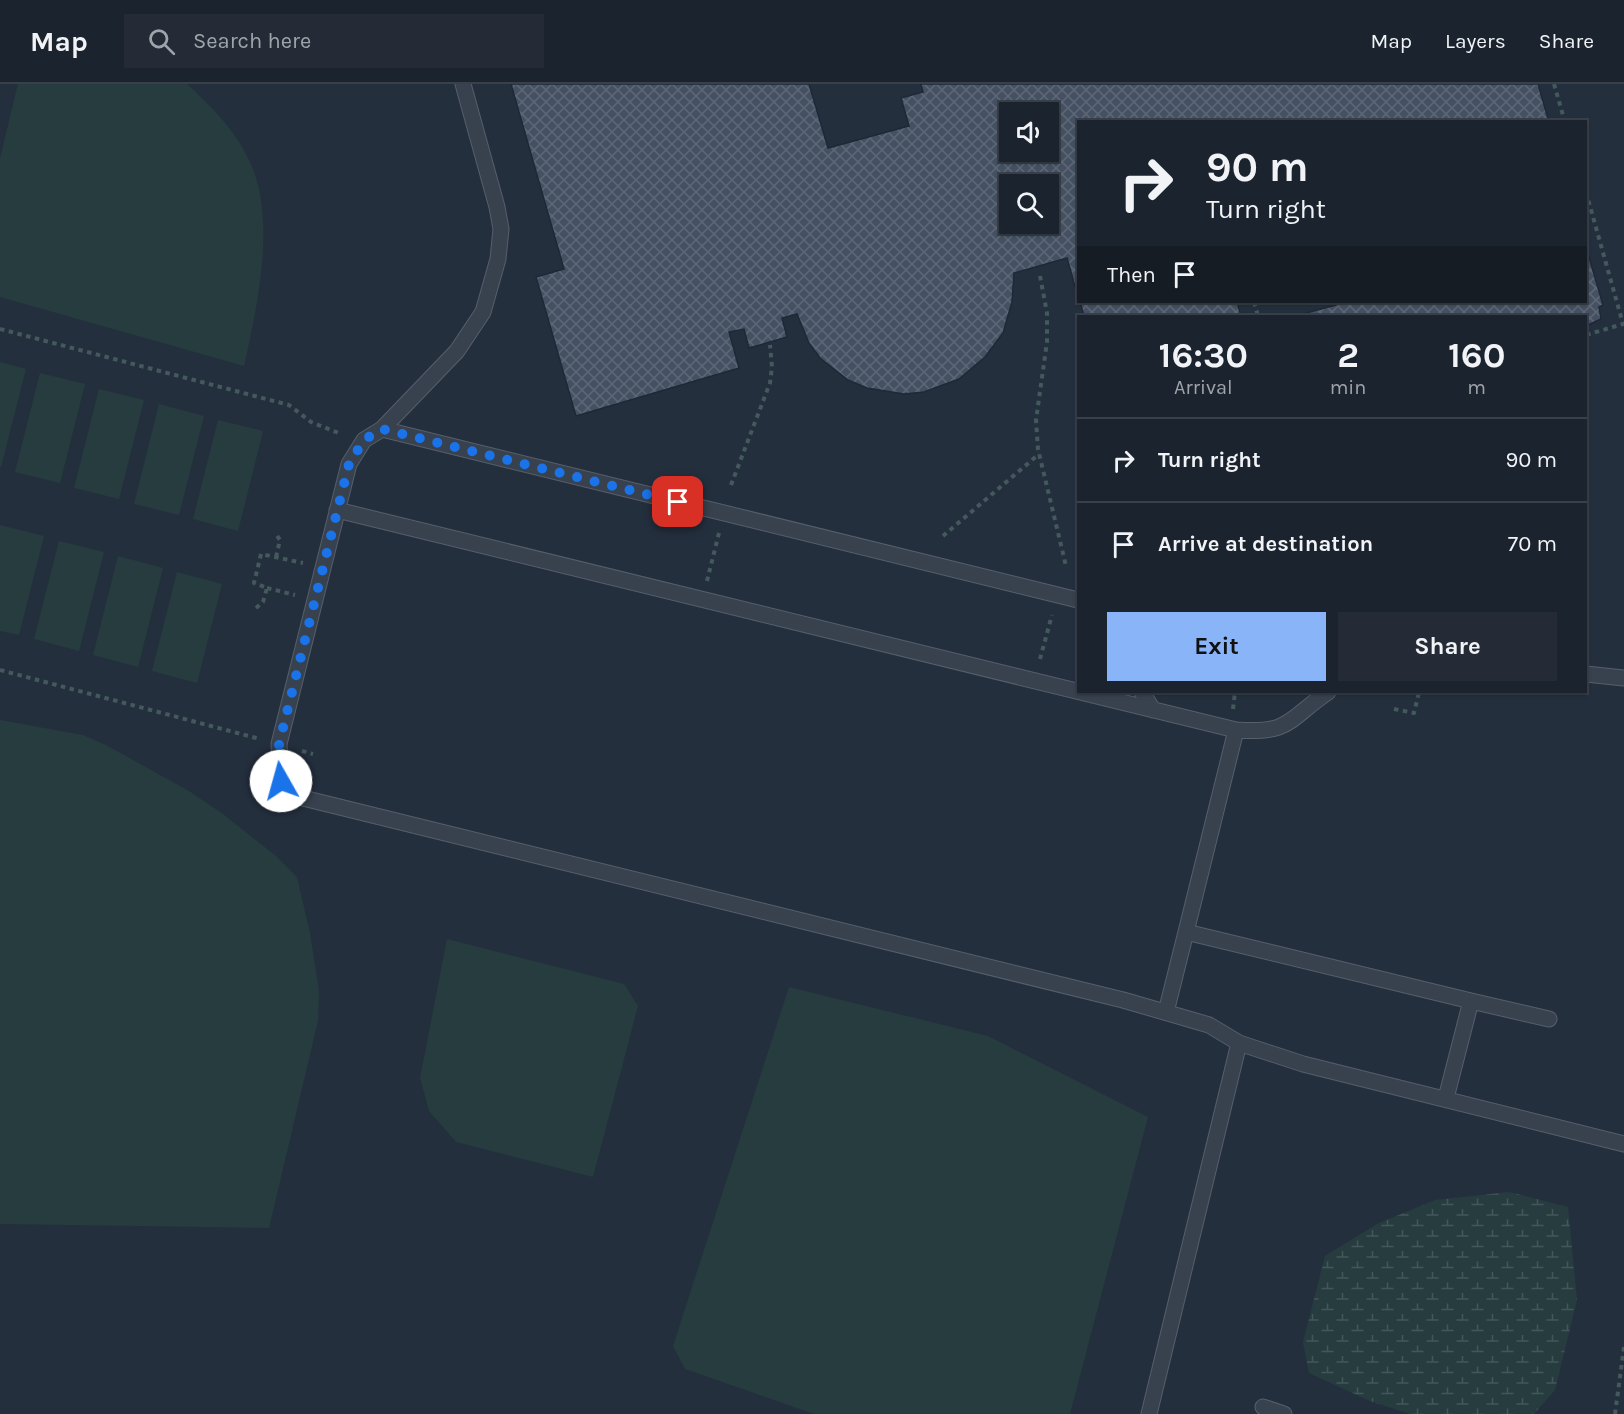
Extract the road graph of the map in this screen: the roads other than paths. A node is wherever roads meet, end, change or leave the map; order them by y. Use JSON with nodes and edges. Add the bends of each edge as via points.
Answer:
{"nodes":[{"id":1,"x":463,"y":84,"type":"edge"},
{"id":2,"x":382,"y":429,"type":"junction"},
{"id":3,"x":337,"y":510,"type":"junction"},
{"id":4,"x":1077,"y":600,"type":"edge"},
{"id":5,"x":1587,"y":674,"type":"edge"},
{"id":6,"x":1624,"y":678,"type":"edge"},
{"id":7,"x":1077,"y":691,"type":"edge"},
{"id":8,"x":1084,"y":693,"type":"edge"},
{"id":9,"x":1143,"y":693,"type":"edge"},
{"id":10,"x":1327,"y":693,"type":"edge"},
{"id":11,"x":1153,"y":710,"type":"junction"},
{"id":12,"x":1236,"y":730,"type":"junction"},
{"id":13,"x":1186,"y":932,"type":"junction"},
{"id":14,"x":1471,"y":1001,"type":"junction"},
{"id":15,"x":1166,"y":1012,"type":"junction"},
{"id":16,"x":1549,"y":1019,"type":"dead end"},
{"id":17,"x":1239,"y":1043,"type":"junction"},
{"id":18,"x":1446,"y":1098,"type":"junction"},
{"id":19,"x":1624,"y":1144,"type":"edge"},
{"id":20,"x":1263,"y":1407,"type":"dead end"},
{"id":21,"x":1149,"y":1414,"type":"edge"},
{"id":22,"x":1284,"y":1414,"type":"edge"}],
"edges":[{"from":1,"to":2,"type":"lane","via":[[497,207],[501,229],[498,259],[483,312],[457,351]]},
{"from":2,"to":3,"type":"lane","via":[[364,440],[349,464]]},
{"from":2,"to":4,"type":"lane"},
{"from":3,"to":7,"type":"lane"},
{"from":3,"to":15,"type":"lane","via":[[278,752],[281,781],[303,798]]},
{"from":5,"to":6,"type":"lane"},
{"from":8,"to":11,"type":"lane"},
{"from":9,"to":11,"type":"lane"},
{"from":10,"to":12,"type":"lane","via":[[1286,726],[1263,732]]},
{"from":11,"to":12,"type":"lane"},
{"from":12,"to":13,"type":"lane"},
{"from":13,"to":14,"type":"lane"},
{"from":13,"to":15,"type":"lane"},
{"from":14,"to":16,"type":"lane"},
{"from":14,"to":18,"type":"lane"},
{"from":15,"to":17,"type":"lane","via":[[1209,1025]]},
{"from":17,"to":18,"type":"lane","via":[[1303,1064]]},
{"from":17,"to":21,"type":"lane"},
{"from":18,"to":19,"type":"lane"},
{"from":20,"to":22,"type":"lane"}]}
